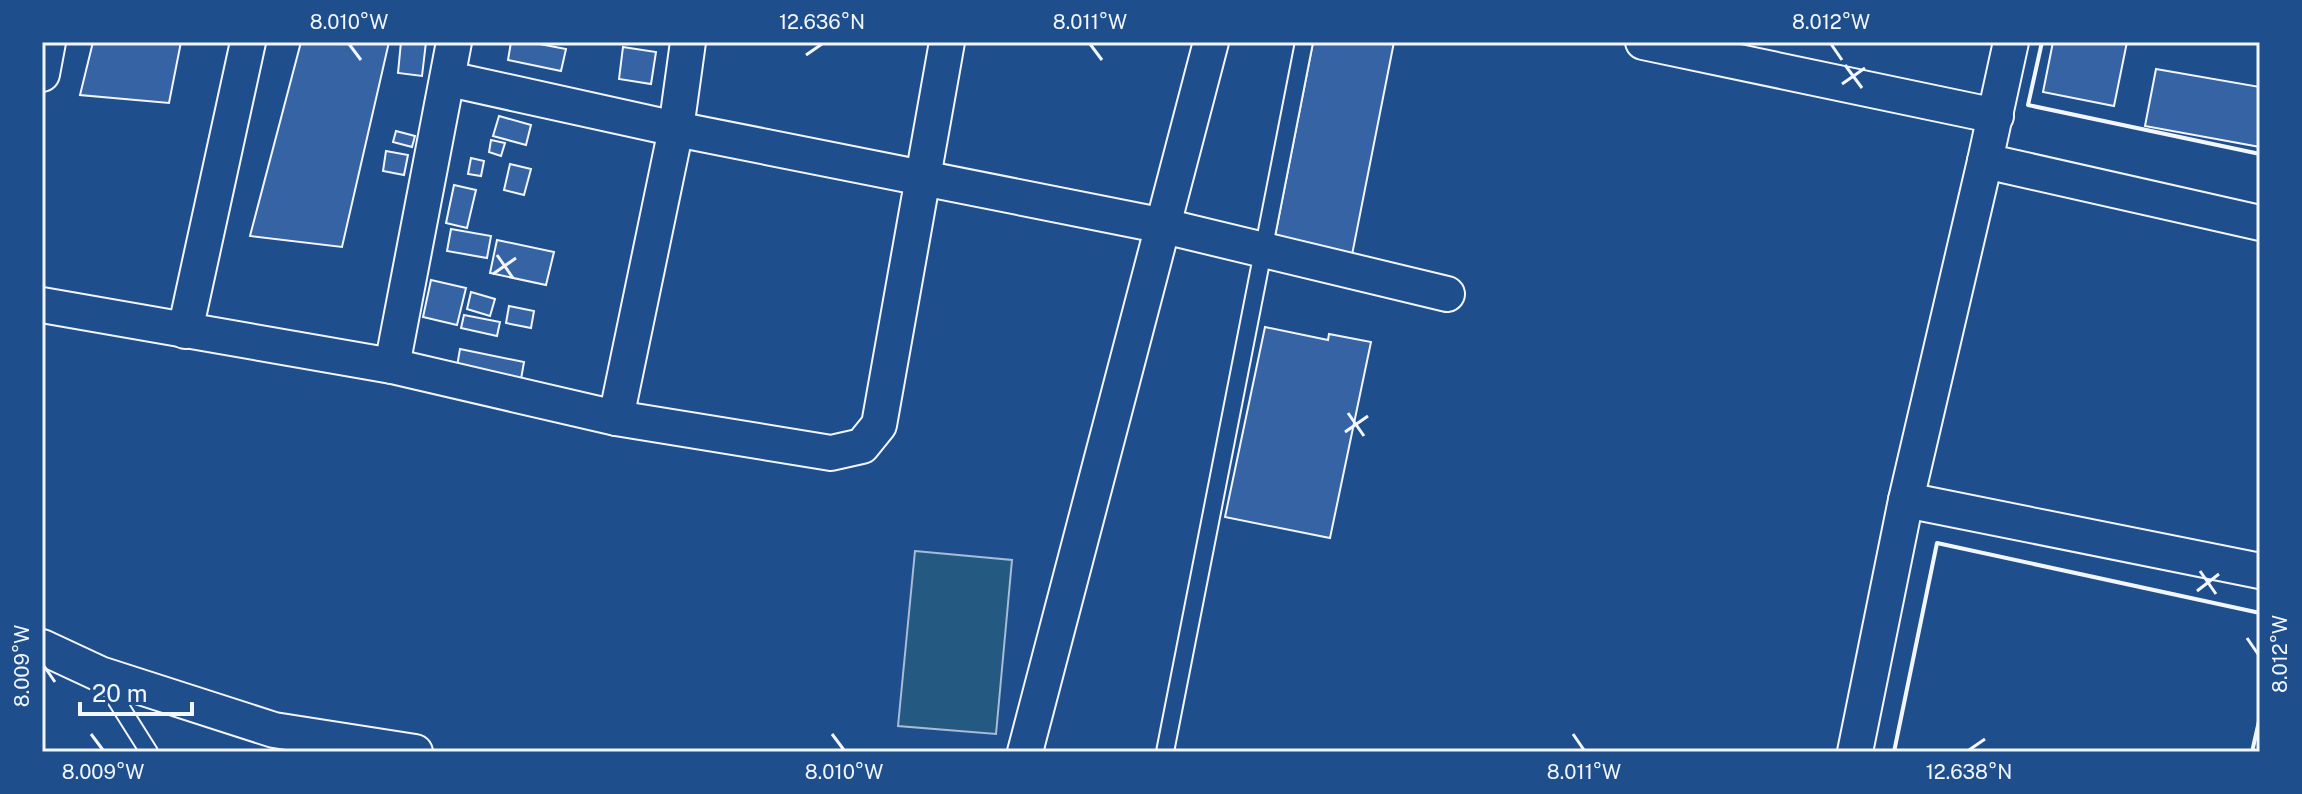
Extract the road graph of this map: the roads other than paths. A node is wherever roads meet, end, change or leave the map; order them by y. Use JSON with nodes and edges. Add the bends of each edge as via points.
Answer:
{"nodes":[{"id":1,"x":48,"y":42,"type":"edge"},
{"id":2,"x":248,"y":42,"type":"edge"},
{"id":3,"x":454,"y":42,"type":"edge"},
{"id":4,"x":688,"y":42,"type":"edge"},
{"id":5,"x":947,"y":42,"type":"edge"},
{"id":6,"x":1211,"y":42,"type":"edge"},
{"id":7,"x":1304,"y":42,"type":"edge"},
{"id":8,"x":1643,"y":42,"type":"edge"},
{"id":9,"x":2011,"y":42,"type":"edge"},
{"id":10,"x":42,"y":74,"type":"edge"},
{"id":11,"x":449,"y":79,"type":"junction"},
{"id":12,"x":1996,"y":116,"type":"junction"},
{"id":13,"x":676,"y":129,"type":"junction"},
{"id":14,"x":1985,"y":161,"type":"junction"},
{"id":15,"x":924,"y":177,"type":"junction"},
{"id":16,"x":2260,"y":223,"type":"edge"},
{"id":17,"x":1164,"y":226,"type":"junction"},
{"id":18,"x":1263,"y":250,"type":"junction"},
{"id":19,"x":1447,"y":294,"type":"dead end"},
{"id":20,"x":42,"y":305,"type":"edge"},
{"id":21,"x":185,"y":331,"type":"junction"},
{"id":22,"x":392,"y":366,"type":"junction"},
{"id":23,"x":616,"y":418,"type":"junction"},
{"id":24,"x":1906,"y":500,"type":"junction"},
{"id":25,"x":2260,"y":571,"type":"edge"},
{"id":26,"x":42,"y":647,"type":"edge"},
{"id":27,"x":100,"y":674,"type":"junction"},
{"id":28,"x":272,"y":741,"type":"edge"},
{"id":29,"x":149,"y":752,"type":"edge"},
{"id":30,"x":415,"y":752,"type":"edge"},
{"id":31,"x":1025,"y":752,"type":"edge"},
{"id":32,"x":1165,"y":752,"type":"edge"},
{"id":33,"x":1855,"y":752,"type":"edge"}],
"edges":[{"from":1,"to":10,"type":"street"},
{"from":2,"to":21,"type":"street"},
{"from":3,"to":11,"type":"street"},
{"from":4,"to":13,"type":"street"},
{"from":5,"to":15,"type":"street"},
{"from":6,"to":17,"type":"street"},
{"from":7,"to":18,"type":"lane"},
{"from":8,"to":12,"type":"street"},
{"from":9,"to":12,"type":"street"},
{"from":11,"to":13,"type":"street"},
{"from":11,"to":22,"type":"street"},
{"from":12,"to":14,"type":"street"},
{"from":13,"to":15,"type":"street"},
{"from":13,"to":23,"type":"street"},
{"from":14,"to":16,"type":"street"},
{"from":14,"to":24,"type":"street"},
{"from":15,"to":17,"type":"street"},
{"from":15,"to":23,"type":"street","via":[[879,425],[862,446],[831,453]]},
{"from":17,"to":18,"type":"street"},
{"from":17,"to":31,"type":"street"},
{"from":18,"to":19,"type":"street"},
{"from":18,"to":32,"type":"lane"},
{"from":20,"to":21,"type":"street"},
{"from":21,"to":22,"type":"street"},
{"from":22,"to":23,"type":"street"},
{"from":24,"to":25,"type":"street"},
{"from":24,"to":33,"type":"street"},
{"from":26,"to":27,"type":"street"},
{"from":27,"to":28,"type":"street"},
{"from":27,"to":29,"type":"lane"},
{"from":28,"to":30,"type":"street"}]}
